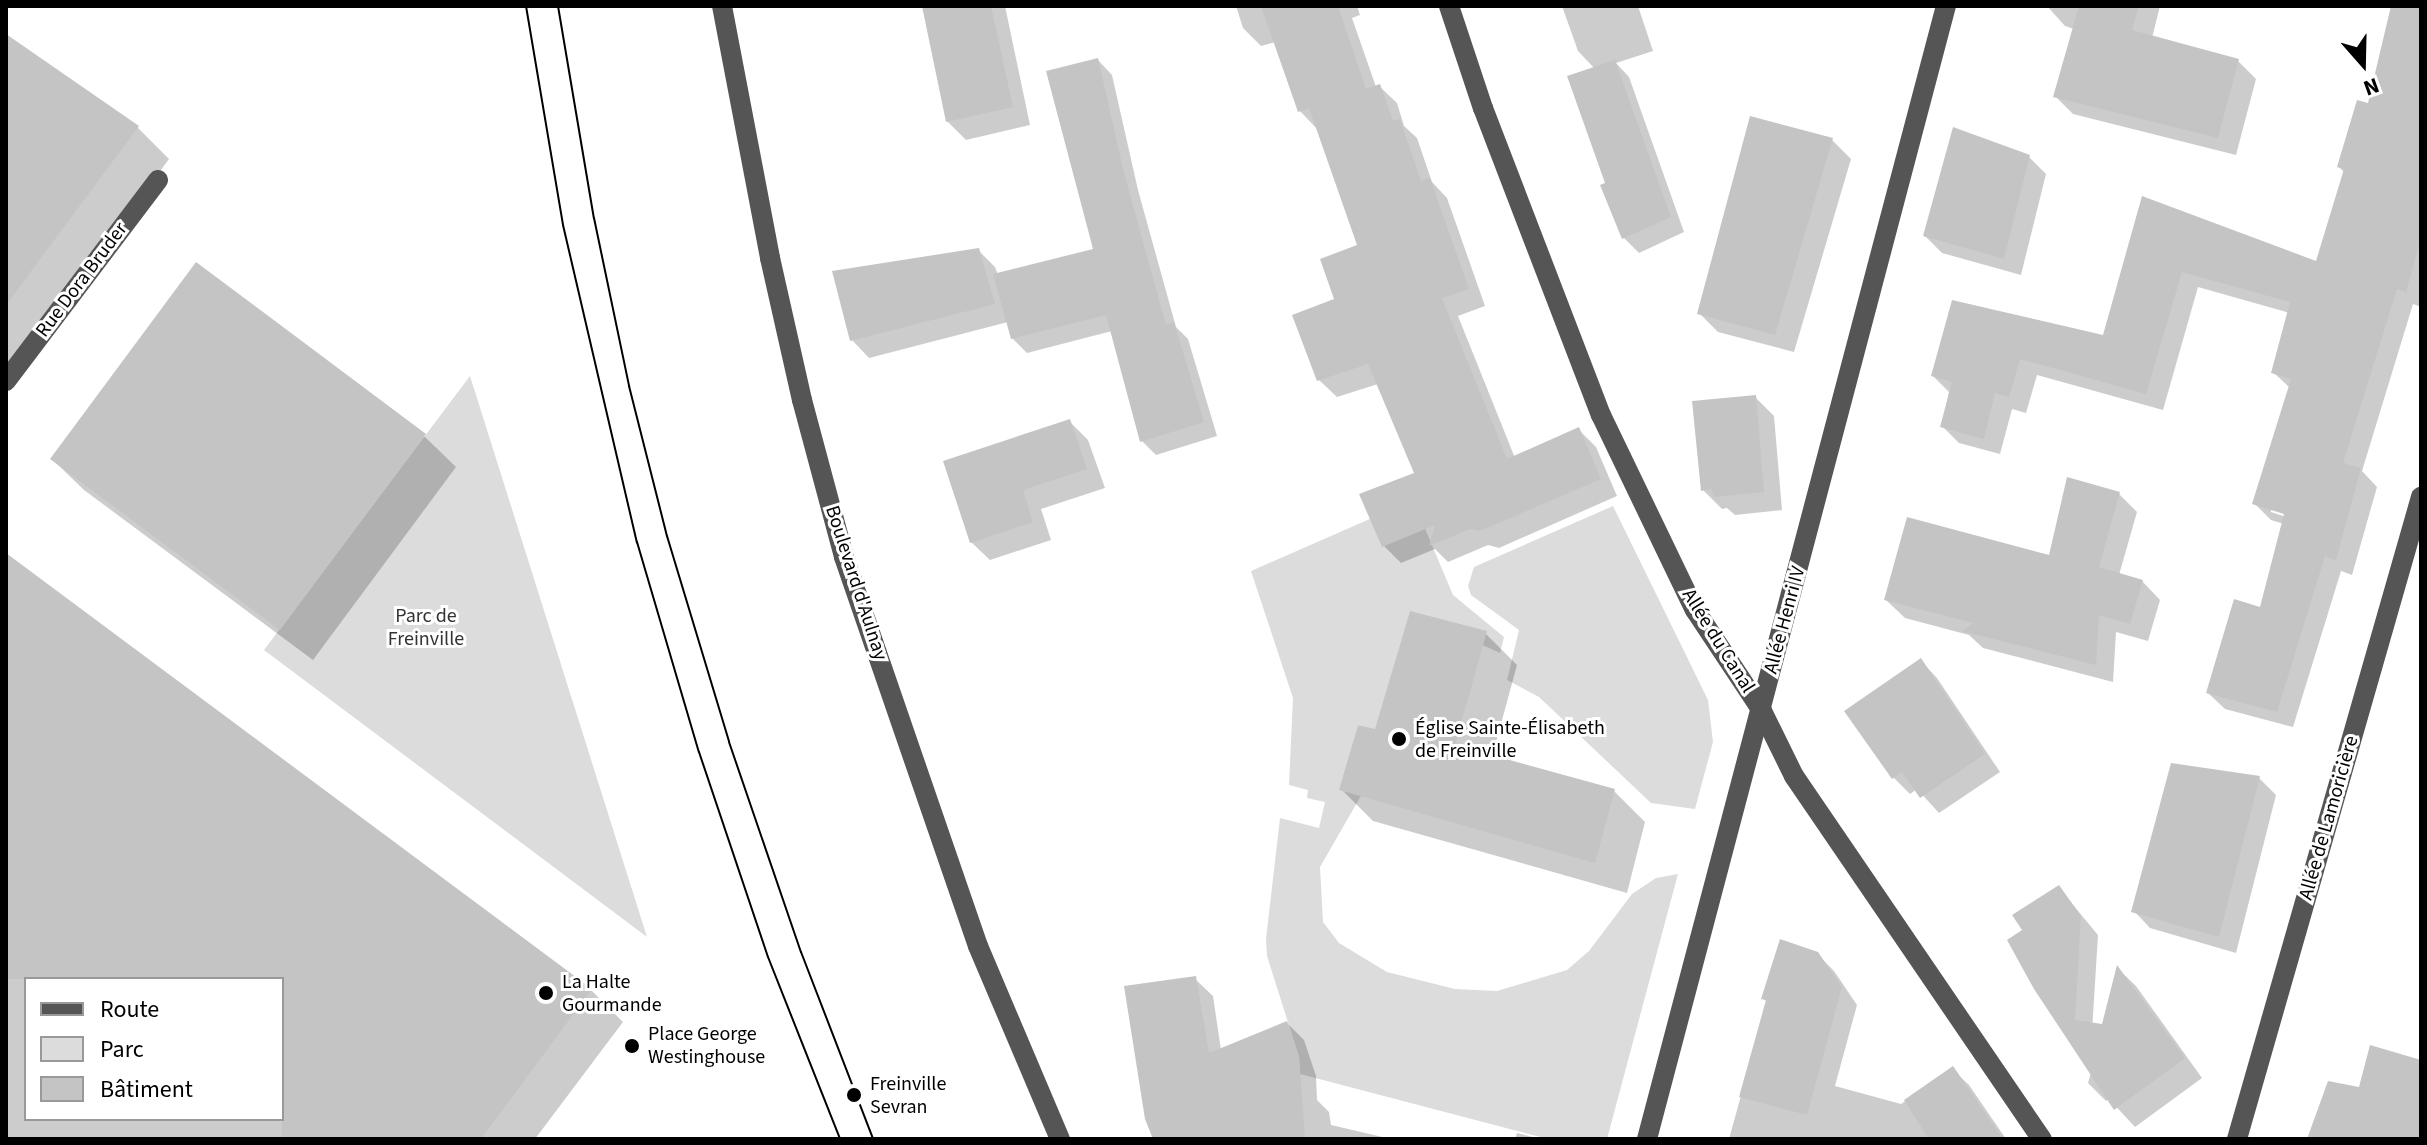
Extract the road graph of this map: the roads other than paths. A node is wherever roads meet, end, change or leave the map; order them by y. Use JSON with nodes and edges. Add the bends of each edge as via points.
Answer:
{"nodes":[{"id":1,"x":722,"y":6,"type":"edge"},
{"id":2,"x":1449,"y":6,"type":"edge"},
{"id":3,"x":1946,"y":6,"type":"edge"},
{"id":4,"x":158,"y":180,"type":"dead end"},
{"id":5,"x":6,"y":381,"type":"edge"},
{"id":6,"x":2421,"y":497,"type":"edge"},
{"id":7,"x":1762,"y":711,"type":"junction"},
{"id":8,"x":1060,"y":1139,"type":"edge"},
{"id":9,"x":1647,"y":1139,"type":"edge"},
{"id":10,"x":2042,"y":1139,"type":"edge"},
{"id":11,"x":2237,"y":1139,"type":"edge"}],
"edges":[{"from":1,"to":8,"type":"street","name":"Boulevard d'Aulnay","via":[[773,272],[844,557],[978,946]]},
{"from":2,"to":7,"type":"street","name":"Allée du Canal","via":[[1601,415],[1695,610]]},
{"from":3,"to":7,"type":"street","name":"Allée Henri IV"},
{"from":4,"to":5,"type":"street","name":"Rue Dora Bruder"},
{"from":6,"to":11,"type":"street","name":"Allée de Lamoricière"},
{"from":7,"to":9,"type":"street","name":"Allée Henri IV"},
{"from":7,"to":10,"type":"street","name":"Allée du Canal","via":[[1794,776]]}]}
